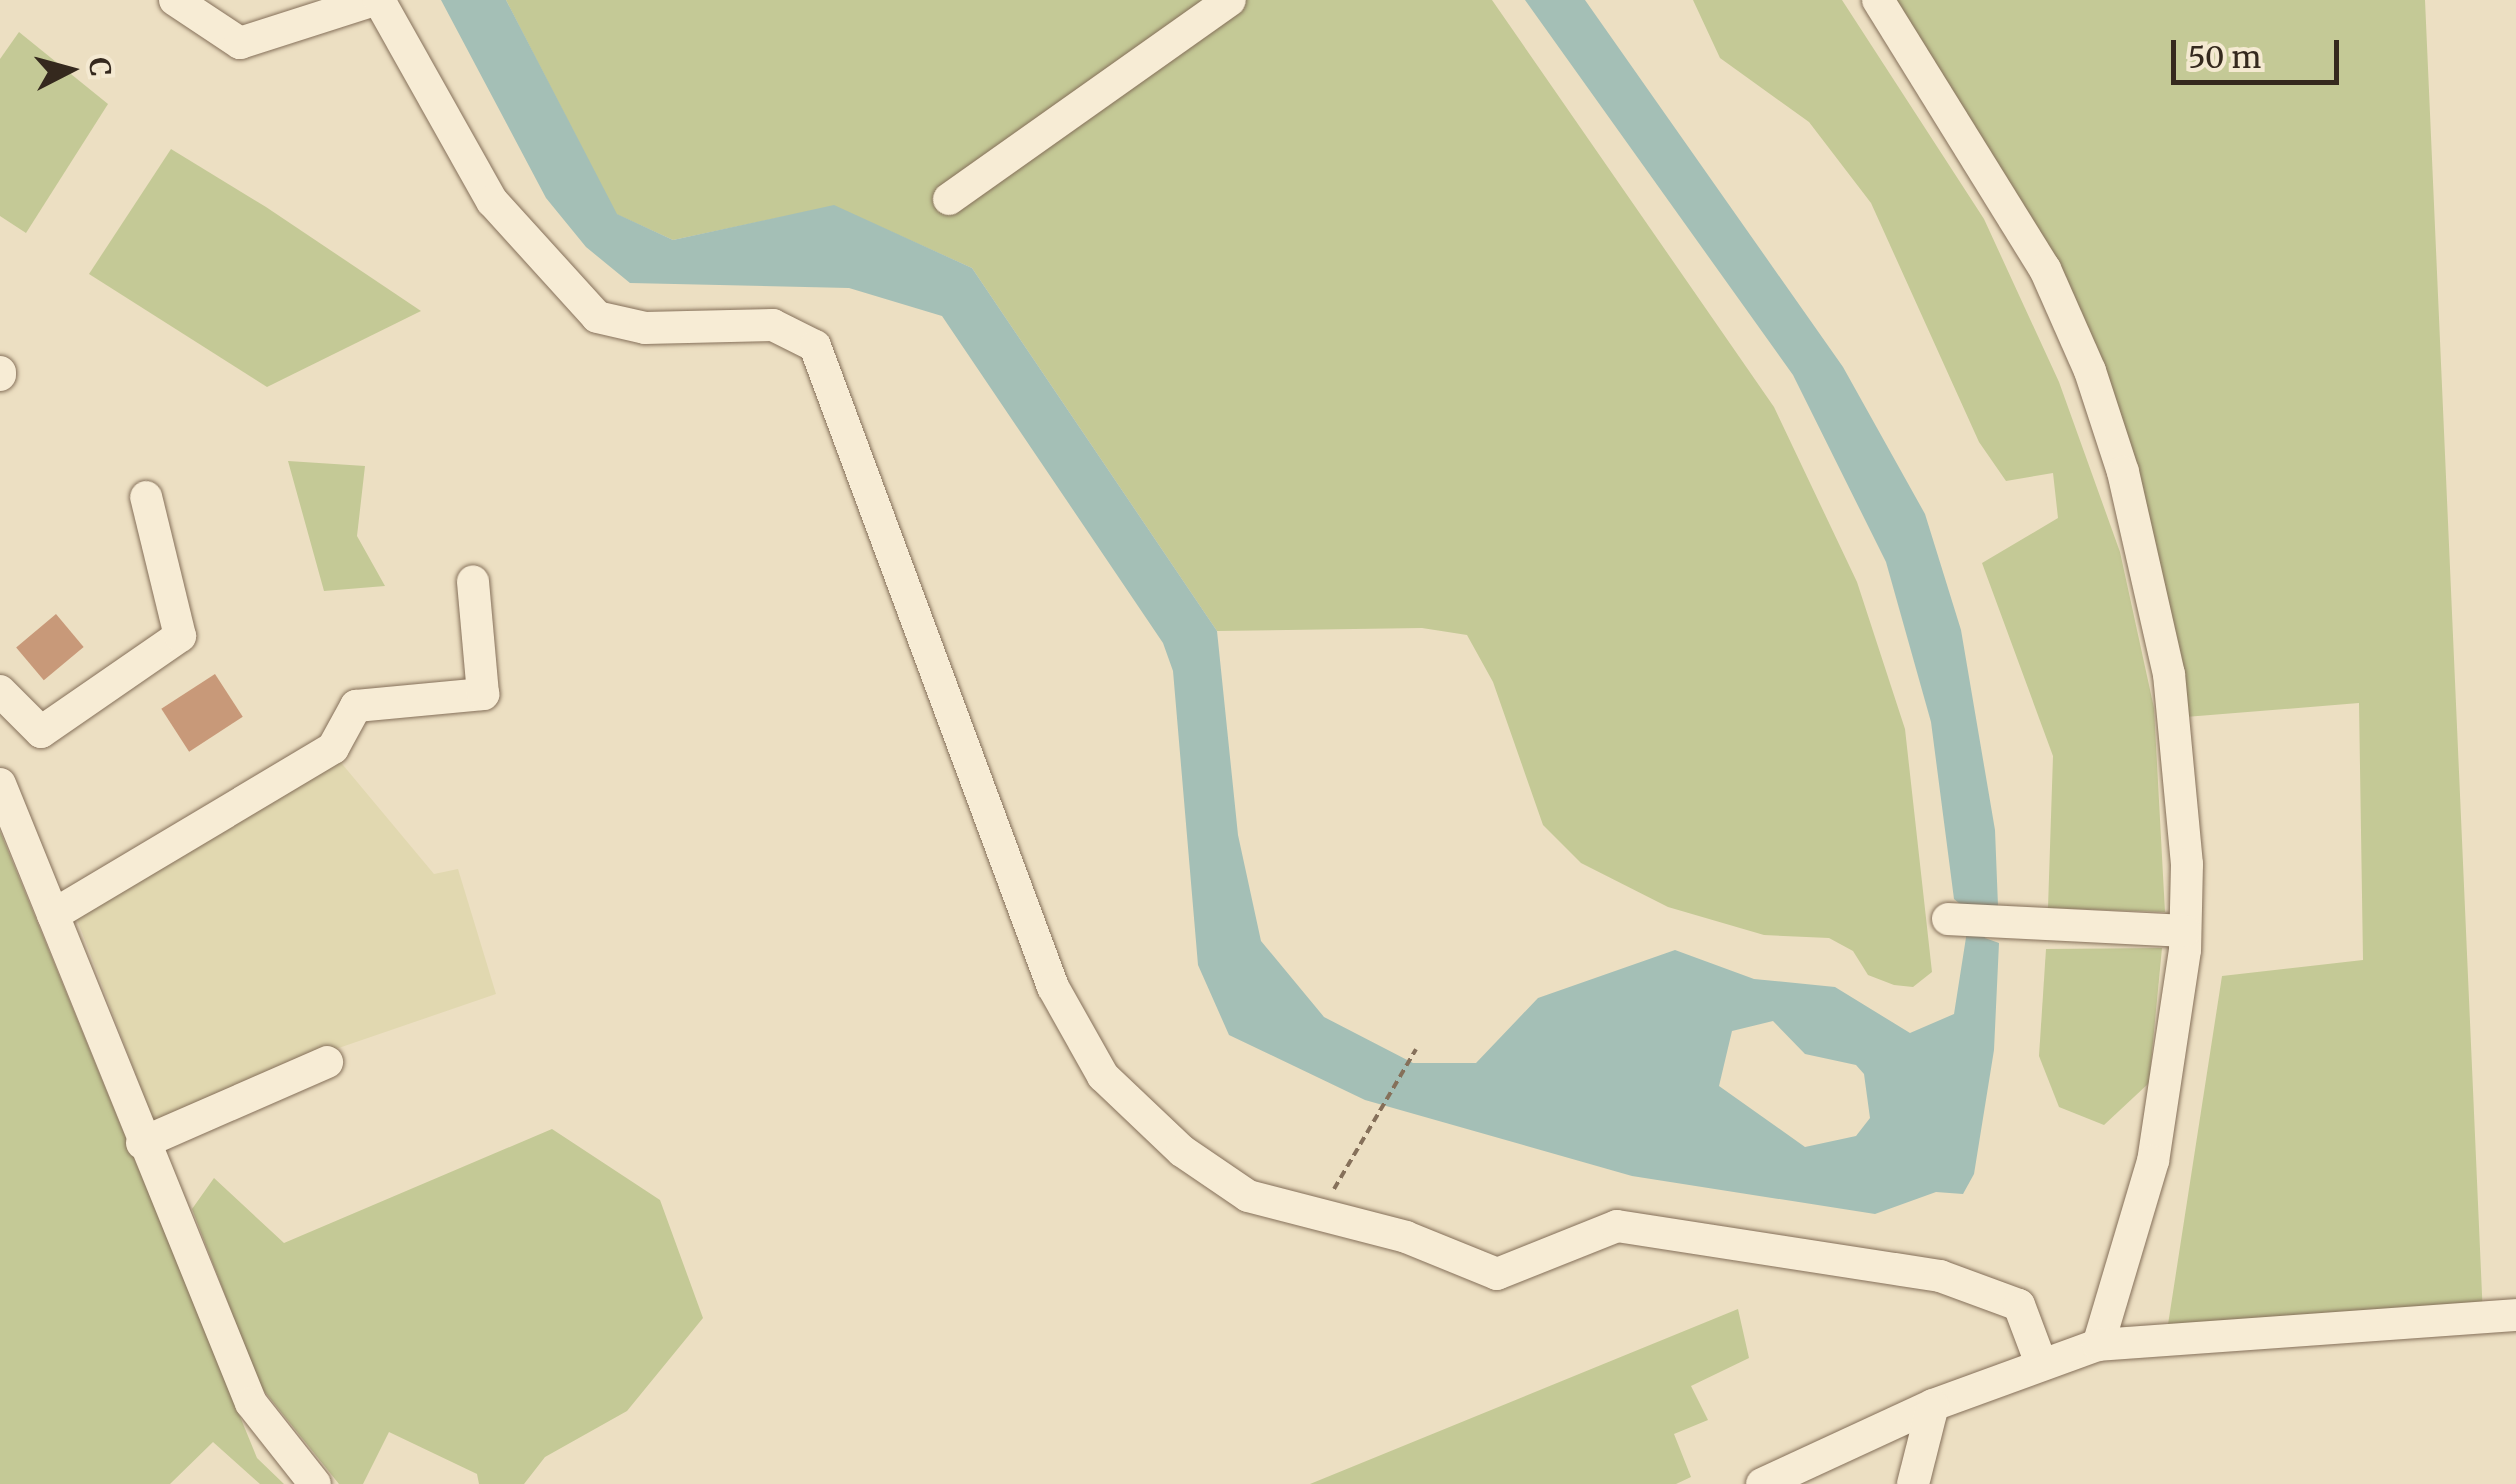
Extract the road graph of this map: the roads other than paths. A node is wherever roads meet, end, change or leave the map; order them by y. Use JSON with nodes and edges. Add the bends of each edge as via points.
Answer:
{"nodes":[{"id":1,"x":175,"y":0,"type":"edge"},
{"id":2,"x":376,"y":0,"type":"edge"},
{"id":3,"x":1230,"y":0,"type":"edge"},
{"id":4,"x":1878,"y":0,"type":"edge"},
{"id":5,"x":950,"y":199,"type":"dead end"},
{"id":6,"x":146,"y":497,"type":"dead end"},
{"id":7,"x":474,"y":580,"type":"dead end"},
{"id":8,"x":0,"y":691,"type":"edge"},
{"id":9,"x":0,"y":784,"type":"edge"},
{"id":10,"x":53,"y":915,"type":"junction"},
{"id":11,"x":1948,"y":919,"type":"dead end"},
{"id":12,"x":2185,"y":931,"type":"junction"},
{"id":13,"x":327,"y":1062,"type":"dead end"},
{"id":14,"x":142,"y":1144,"type":"junction"},
{"id":15,"x":2516,"y":1314,"type":"edge"},
{"id":16,"x":2098,"y":1345,"type":"junction"},
{"id":17,"x":2040,"y":1361,"type":"junction"},
{"id":18,"x":1932,"y":1405,"type":"junction"},
{"id":19,"x":315,"y":1484,"type":"edge"},
{"id":20,"x":1762,"y":1484,"type":"edge"},
{"id":21,"x":1913,"y":1484,"type":"edge"}],
"edges":[{"from":1,"to":2,"type":"street","via":[[240,43]]},
{"from":2,"to":17,"type":"street","via":[[492,201],[597,316],[645,328],[772,325],[815,346],[1053,987],[1103,1076],[1182,1151],[1248,1196],[1497,1274],[1617,1226],[1940,1276],[2020,1306]]},
{"from":3,"to":5,"type":"street"},
{"from":4,"to":12,"type":"street","via":[[2045,269],[2107,422],[2169,674]]},
{"from":6,"to":8,"type":"street","via":[[180,636],[40,732]]},
{"from":7,"to":10,"type":"street","via":[[484,694],[356,706],[333,748]]},
{"from":9,"to":10,"type":"street"},
{"from":10,"to":14,"type":"street"},
{"from":11,"to":12,"type":"street"},
{"from":12,"to":16,"type":"street","via":[[2153,1161]]},
{"from":13,"to":14,"type":"street"},
{"from":14,"to":19,"type":"street","via":[[251,1402]]},
{"from":15,"to":16,"type":"street"},
{"from":16,"to":17,"type":"street"},
{"from":17,"to":18,"type":"street"},
{"from":18,"to":20,"type":"street"},
{"from":18,"to":21,"type":"street"}]}
